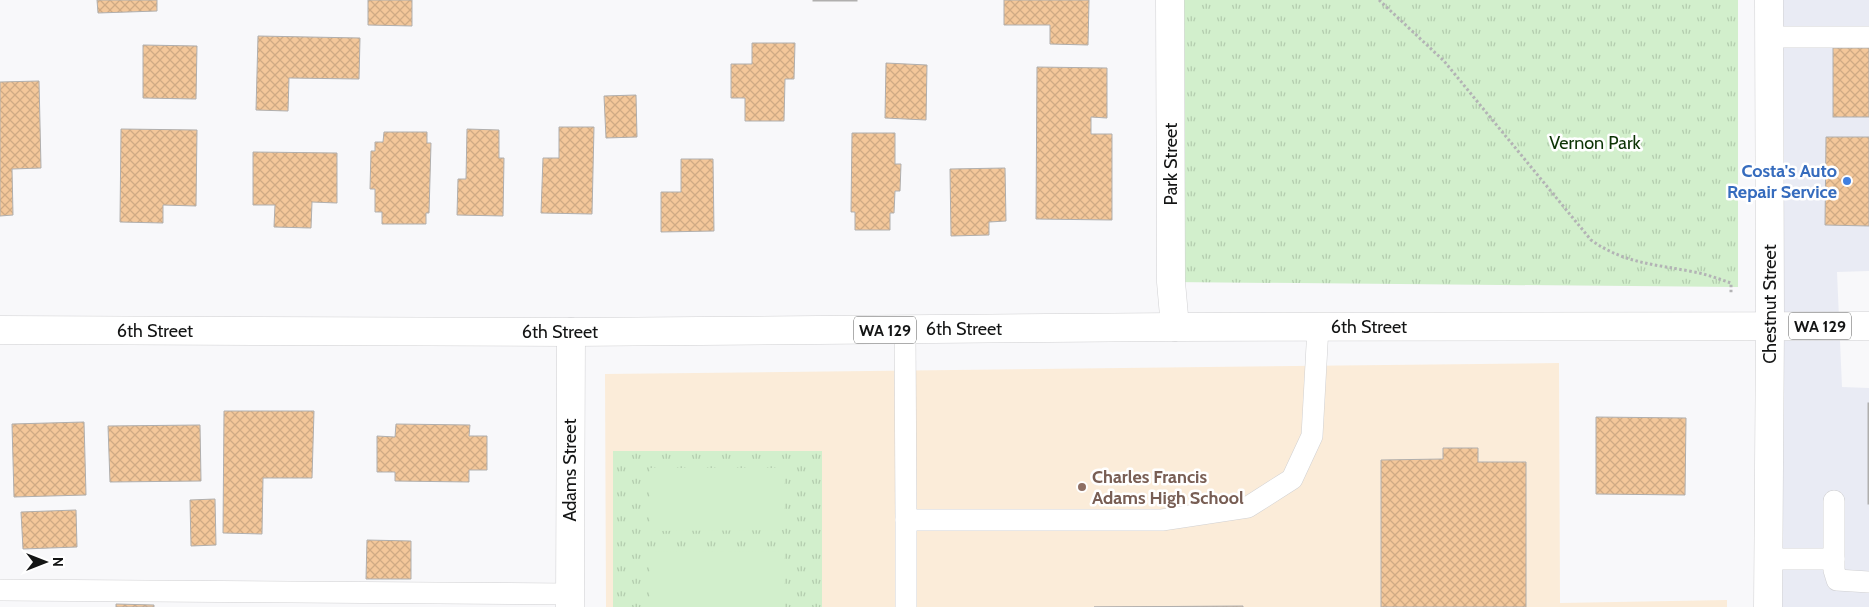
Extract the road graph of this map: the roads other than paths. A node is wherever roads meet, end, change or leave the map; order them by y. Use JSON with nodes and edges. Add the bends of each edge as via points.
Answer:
{"nodes":[{"id":1,"x":1170,"y":0,"type":"edge"},
{"id":2,"x":1769,"y":0,"type":"edge"},
{"id":3,"x":1769,"y":37,"type":"junction"},
{"id":4,"x":1869,"y":37,"type":"edge"},
{"id":5,"x":1770,"y":326,"type":"junction"},
{"id":6,"x":1869,"y":326,"type":"edge"},
{"id":7,"x":1318,"y":327,"type":"junction"},
{"id":8,"x":1175,"y":328,"type":"junction"},
{"id":9,"x":0,"y":330,"type":"edge"},
{"id":10,"x":905,"y":330,"type":"junction"},
{"id":11,"x":571,"y":332,"type":"junction"},
{"id":12,"x":1834,"y":501,"type":"dead end"},
{"id":13,"x":906,"y":520,"type":"junction"},
{"id":14,"x":1768,"y":559,"type":"junction"},
{"id":15,"x":1834,"y":559,"type":"junction"},
{"id":16,"x":1869,"y":582,"type":"edge"},
{"id":17,"x":0,"y":590,"type":"edge"},
{"id":18,"x":570,"y":601,"type":"edge"},
{"id":19,"x":906,"y":607,"type":"edge"},
{"id":20,"x":1768,"y":607,"type":"edge"}],
"edges":[{"from":1,"to":8,"type":"main road","name":"Park Street","via":[[1171,282]]},
{"from":2,"to":3,"type":"main road","name":"Chestnut Street"},
{"from":3,"to":4,"type":"lane"},
{"from":3,"to":5,"type":"main road","name":"Chestnut Street"},
{"from":5,"to":6,"type":"main road","name":"6th Street","number":"WA 129"},
{"from":5,"to":7,"type":"main road","name":"6th Street","number":"WA 129"},
{"from":5,"to":14,"type":"main road","name":"Chestnut Street"},
{"from":7,"to":8,"type":"main road","name":"6th Street","number":"WA 129"},
{"from":7,"to":13,"type":"lane","via":[[1312,436],[1292,479],[1248,507],[1162,520]]},
{"from":8,"to":10,"type":"main road","name":"6th Street","number":"WA 129"},
{"from":9,"to":11,"type":"main road","name":"6th Street","number":"WA 129"},
{"from":10,"to":11,"type":"main road","name":"6th Street","number":"WA 129"},
{"from":10,"to":13,"type":"lane"},
{"from":11,"to":18,"type":"main road","name":"Adams Street"},
{"from":12,"to":15,"type":"lane"},
{"from":13,"to":19,"type":"lane"},
{"from":14,"to":15,"type":"lane"},
{"from":14,"to":20,"type":"main road","name":"Chestnut Street"},
{"from":15,"to":16,"type":"lane","via":[[1837,580]]},
{"from":17,"to":18,"type":"lane"}]}
